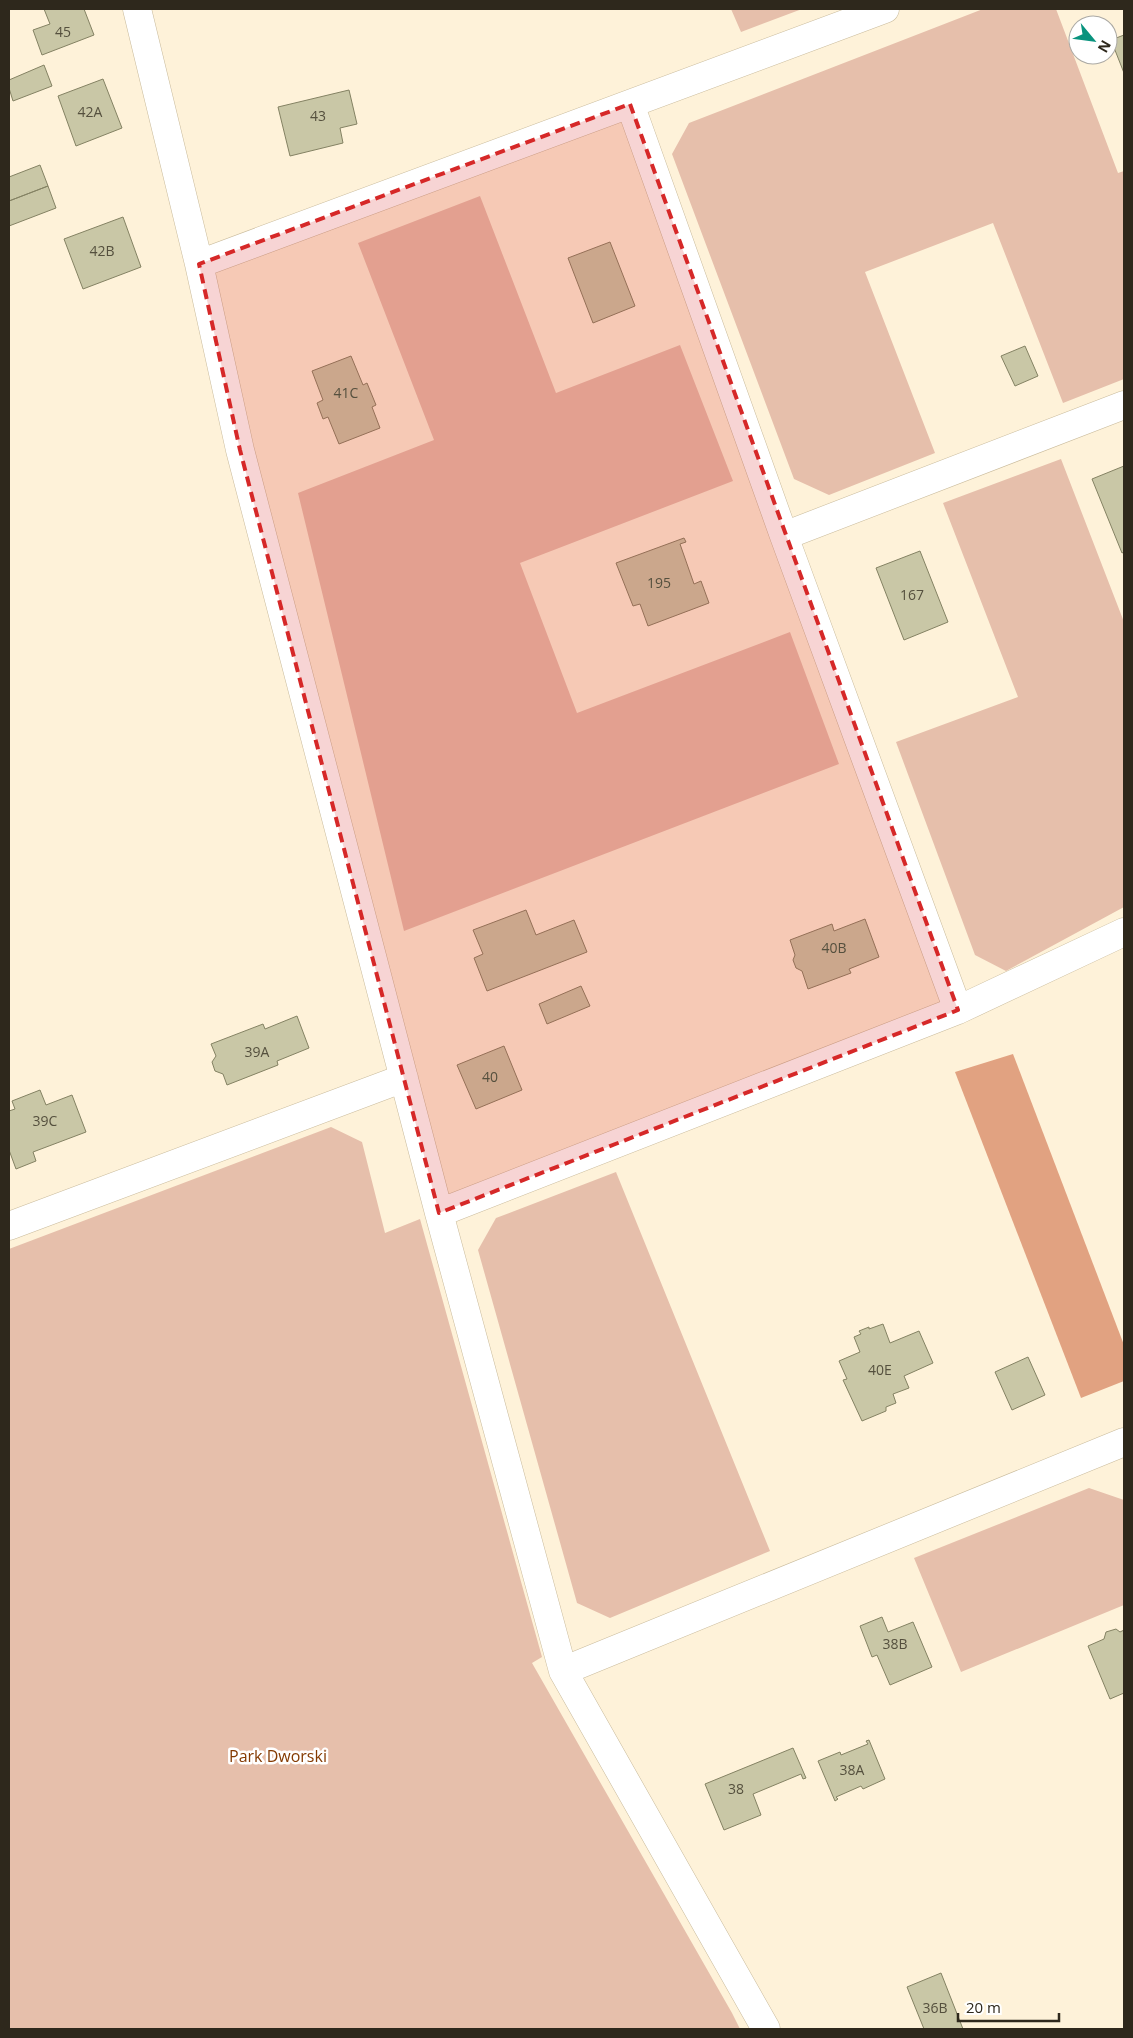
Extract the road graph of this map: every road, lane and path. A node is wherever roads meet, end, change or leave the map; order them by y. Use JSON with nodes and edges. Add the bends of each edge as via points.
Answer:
{"nodes":[{"id":1,"x":137,"y":9,"type":"edge"},
{"id":2,"x":885,"y":9,"type":"edge"},
{"id":3,"x":630,"y":104,"type":"junction"},
{"id":4,"x":199,"y":264,"type":"junction"},
{"id":5,"x":1124,"y":405,"type":"edge"},
{"id":6,"x":784,"y":536,"type":"junction"},
{"id":7,"x":1124,"y":932,"type":"edge"},
{"id":8,"x":958,"y":1010,"type":"junction"},
{"id":9,"x":404,"y":1078,"type":"junction"},
{"id":10,"x":439,"y":1213,"type":"junction"},
{"id":11,"x":9,"y":1226,"type":"edge"},
{"id":12,"x":1124,"y":1442,"type":"edge"},
{"id":13,"x":563,"y":1671,"type":"junction"},
{"id":14,"x":766,"y":2029,"type":"edge"}],
"edges":[{"from":1,"to":4,"type":"street"},
{"from":2,"to":3,"type":"street"},
{"from":3,"to":4,"type":"street"},
{"from":3,"to":6,"type":"street"},
{"from":4,"to":9,"type":"street","via":[[240,450]]},
{"from":5,"to":6,"type":"street"},
{"from":6,"to":8,"type":"street"},
{"from":7,"to":8,"type":"street"},
{"from":8,"to":10,"type":"street"},
{"from":9,"to":10,"type":"street"},
{"from":9,"to":11,"type":"street"},
{"from":10,"to":13,"type":"street"},
{"from":12,"to":13,"type":"street"},
{"from":13,"to":14,"type":"street"}]}
